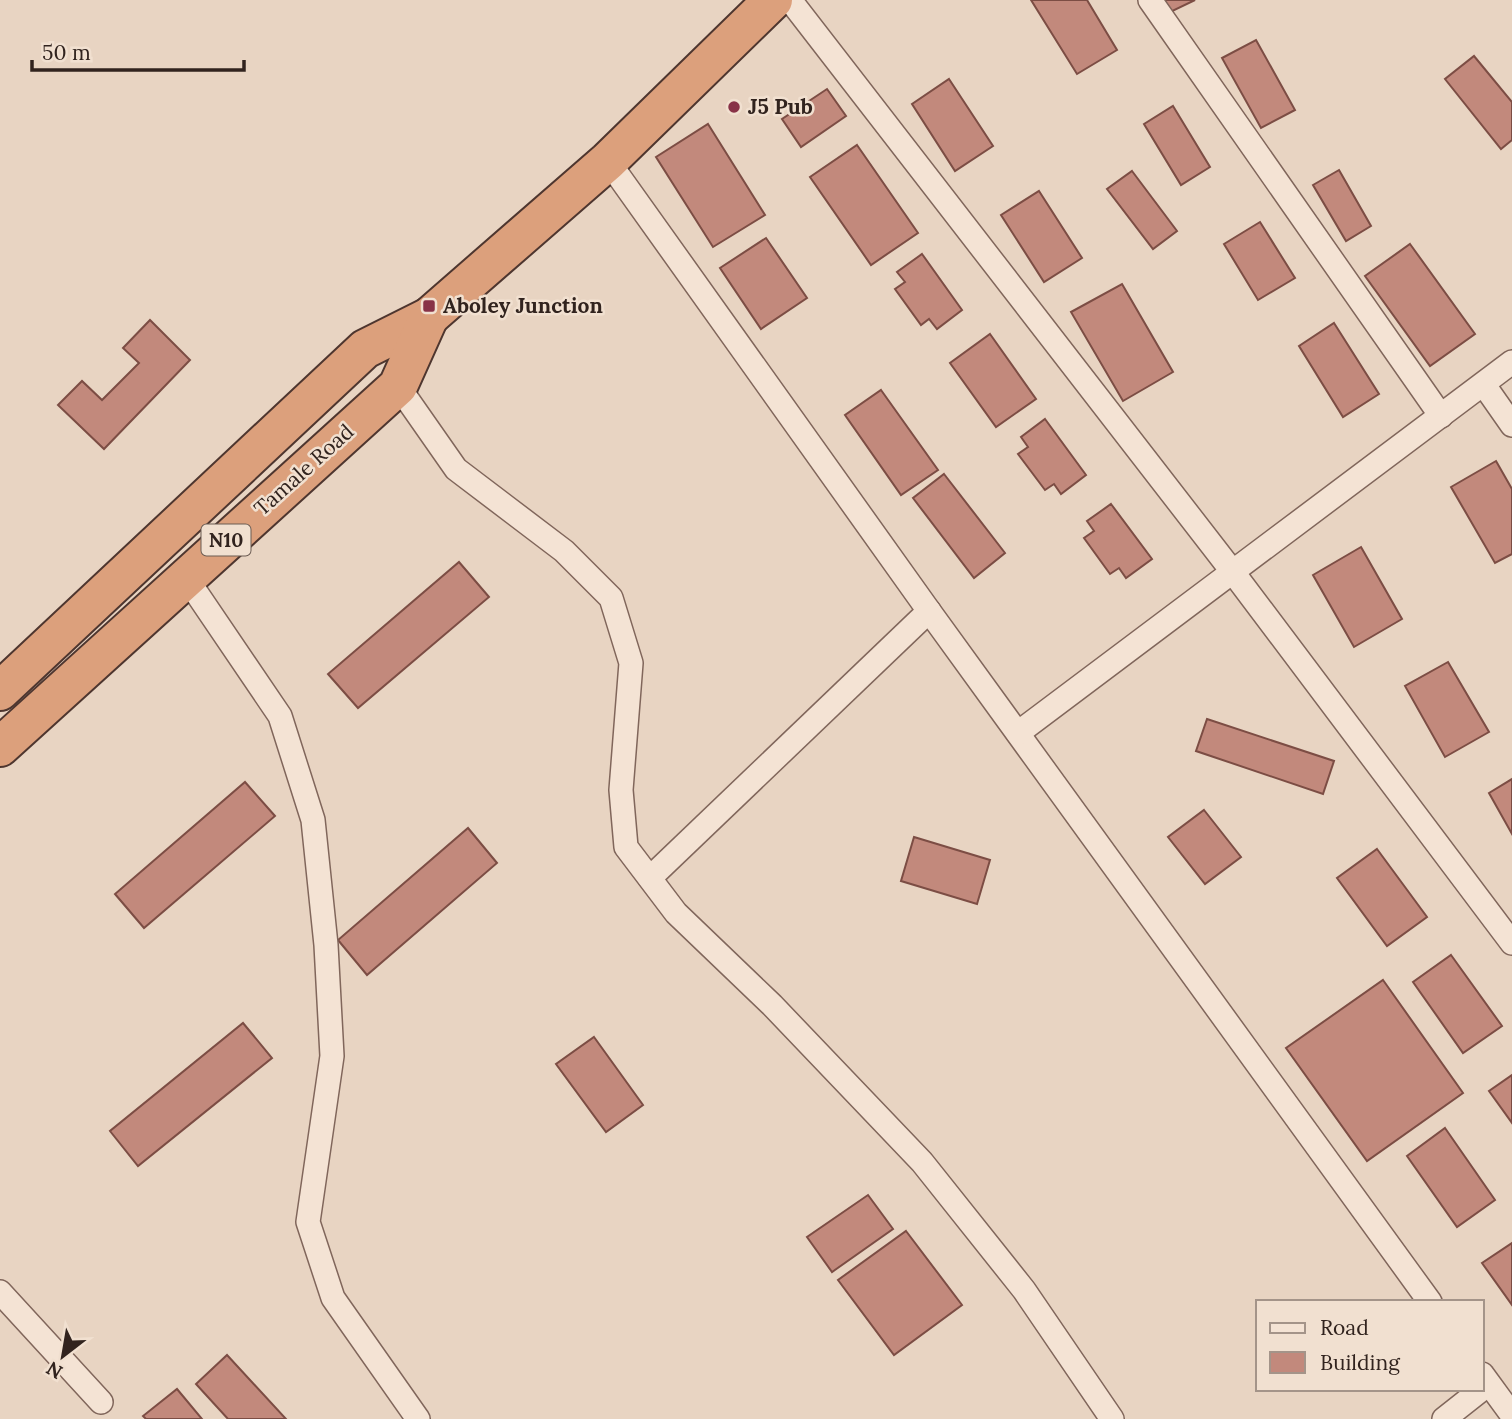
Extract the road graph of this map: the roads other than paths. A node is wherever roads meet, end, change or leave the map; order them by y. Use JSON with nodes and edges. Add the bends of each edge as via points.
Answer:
{"nodes":[{"id":1,"x":773,"y":0,"type":"edge"},
{"id":2,"x":790,"y":0,"type":"edge"},
{"id":3,"x":1150,"y":0,"type":"edge"},
{"id":4,"x":608,"y":160,"type":"junction"},
{"id":5,"x":429,"y":317,"type":"junction"},
{"id":6,"x":1512,"y":362,"type":"edge"},
{"id":7,"x":1484,"y":385,"type":"junction"},
{"id":8,"x":398,"y":386,"type":"junction"},
{"id":9,"x":1441,"y":416,"type":"junction"},
{"id":10,"x":1512,"y":425,"type":"edge"},
{"id":11,"x":1232,"y":570,"type":"junction"},
{"id":12,"x":185,"y":576,"type":"junction"},
{"id":13,"x":929,"y":611,"type":"junction"},
{"id":14,"x":0,"y":691,"type":"edge"},
{"id":15,"x":1018,"y":733,"type":"junction"},
{"id":16,"x":0,"y":747,"type":"edge"},
{"id":17,"x":650,"y":878,"type":"junction"},
{"id":18,"x":1512,"y":943,"type":"edge"},
{"id":19,"x":0,"y":1292,"type":"edge"},
{"id":20,"x":1429,"y":1300,"type":"edge"},
{"id":21,"x":1484,"y":1384,"type":"edge"},
{"id":22,"x":1476,"y":1391,"type":"edge"},
{"id":23,"x":101,"y":1402,"type":"dead end"},
{"id":24,"x":1512,"y":1415,"type":"edge"},
{"id":25,"x":418,"y":1419,"type":"edge"},
{"id":26,"x":1112,"y":1419,"type":"edge"},
{"id":27,"x":1444,"y":1419,"type":"edge"}],
"edges":[{"from":1,"to":4,"type":"highway","name":"Tamale Road","number":"N10"},
{"from":2,"to":11,"type":"street"},
{"from":3,"to":9,"type":"street"},
{"from":4,"to":5,"type":"highway","name":"Tamale Road","number":"N10"},
{"from":4,"to":13,"type":"street"},
{"from":5,"to":8,"type":"highway","name":"Tamale Road","number":"N10"},
{"from":5,"to":14,"type":"highway","name":"Tamale Road","number":"N10","via":[[365,349]]},
{"from":6,"to":7,"type":"street"},
{"from":7,"to":9,"type":"street"},
{"from":7,"to":10,"type":"street"},
{"from":8,"to":12,"type":"highway","name":"Tamale Road","number":"N10"},
{"from":8,"to":17,"type":"street","via":[[456,469],[564,551],[611,598],[631,663],[621,790],[626,846]]},
{"from":9,"to":11,"type":"street"},
{"from":11,"to":15,"type":"street"},
{"from":11,"to":18,"type":"street"},
{"from":12,"to":16,"type":"highway","name":"Tamale Road","number":"N10"},
{"from":12,"to":25,"type":"street","via":[[280,716],[313,820],[332,1056],[308,1222],[333,1298]]},
{"from":13,"to":15,"type":"street"},
{"from":13,"to":17,"type":"street"},
{"from":15,"to":20,"type":"street"},
{"from":17,"to":26,"type":"street","via":[[676,913],[772,1005],[922,1162],[1024,1290]]},
{"from":19,"to":23,"type":"street"},
{"from":21,"to":24,"type":"street"},
{"from":22,"to":27,"type":"street"}]}
